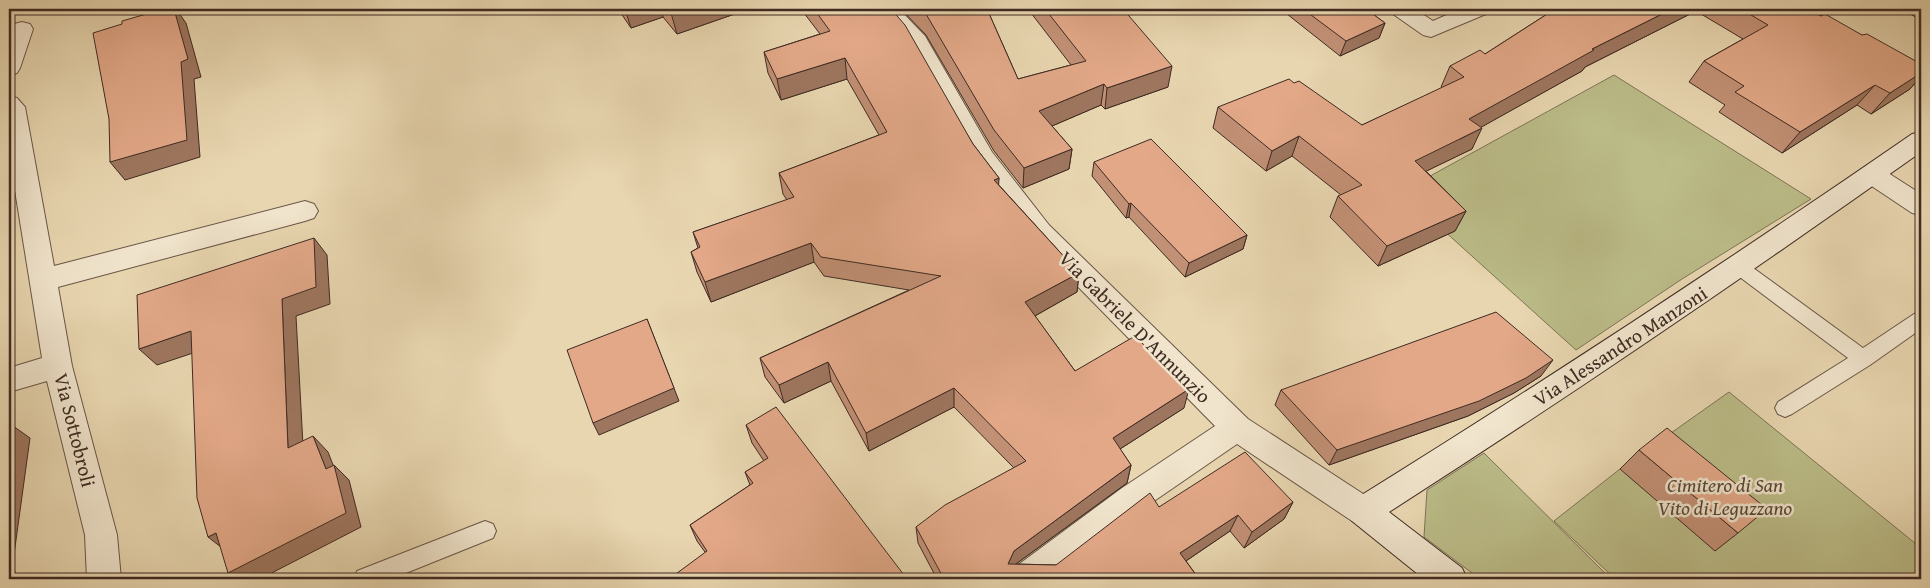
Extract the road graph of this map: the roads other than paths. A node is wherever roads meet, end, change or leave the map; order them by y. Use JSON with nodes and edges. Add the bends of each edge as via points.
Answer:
{"nodes":[{"id":1,"x":887,"y":9,"type":"edge"},
{"id":2,"x":1401,"y":9,"type":"edge"},
{"id":3,"x":1478,"y":9,"type":"edge"},
{"id":4,"x":22,"y":29,"type":"dead end"},
{"id":5,"x":9,"y":68,"type":"edge"},
{"id":6,"x":9,"y":104,"type":"edge"},
{"id":7,"x":1921,"y":140,"type":"edge"},
{"id":8,"x":1873,"y":175,"type":"junction"},
{"id":9,"x":1921,"y":206,"type":"edge"},
{"id":10,"x":305,"y":211,"type":"dead end"},
{"id":11,"x":1739,"y":267,"type":"junction"},
{"id":12,"x":43,"y":280,"type":"junction"},
{"id":13,"x":1921,"y":319,"type":"edge"},
{"id":14,"x":1863,"y":359,"type":"junction"},
{"id":15,"x":58,"y":366,"type":"junction"},
{"id":16,"x":9,"y":380,"type":"edge"},
{"id":17,"x":1785,"y":408,"type":"dead end"},
{"id":18,"x":1237,"y":428,"type":"junction"},
{"id":19,"x":1362,"y":511,"type":"junction"},
{"id":20,"x":485,"y":532,"type":"dead end"},
{"id":21,"x":104,"y":579,"type":"edge"},
{"id":22,"x":365,"y":579,"type":"edge"},
{"id":23,"x":1026,"y":579,"type":"edge"},
{"id":24,"x":1450,"y":579,"type":"edge"}],
"edges":[{"from":1,"to":18,"type":"street","name":"Via Gabriele D'Annunzio","via":[[916,41],[982,158],[1040,232]]},
{"from":2,"to":3,"type":"street","via":[[1431,30]]},
{"from":4,"to":5,"type":"street"},
{"from":6,"to":12,"type":"street","name":"Via Sottobroli","via":[[13,107]]},
{"from":7,"to":8,"type":"street","name":"Via Alessandro Manzoni"},
{"from":8,"to":9,"type":"street"},
{"from":8,"to":11,"type":"street","name":"Via Alessandro Manzoni"},
{"from":10,"to":12,"type":"street"},
{"from":11,"to":14,"type":"lane"},
{"from":11,"to":19,"type":"street","name":"Via Alessandro Manzoni","via":[[1511,418]]},
{"from":12,"to":15,"type":"street","name":"Via Sottobroli"},
{"from":13,"to":14,"type":"lane"},
{"from":14,"to":17,"type":"lane"},
{"from":15,"to":16,"type":"street"},
{"from":15,"to":21,"type":"street","name":"Via Sottobroli","via":[[102,535]]},
{"from":18,"to":19,"type":"street","name":"Via Gabriele D'Annunzio"},
{"from":18,"to":23,"type":"street","via":[[1133,498]]},
{"from":19,"to":24,"type":"street","name":"Via Gabriele D'Annunzio"},
{"from":20,"to":22,"type":"lane"}]}
